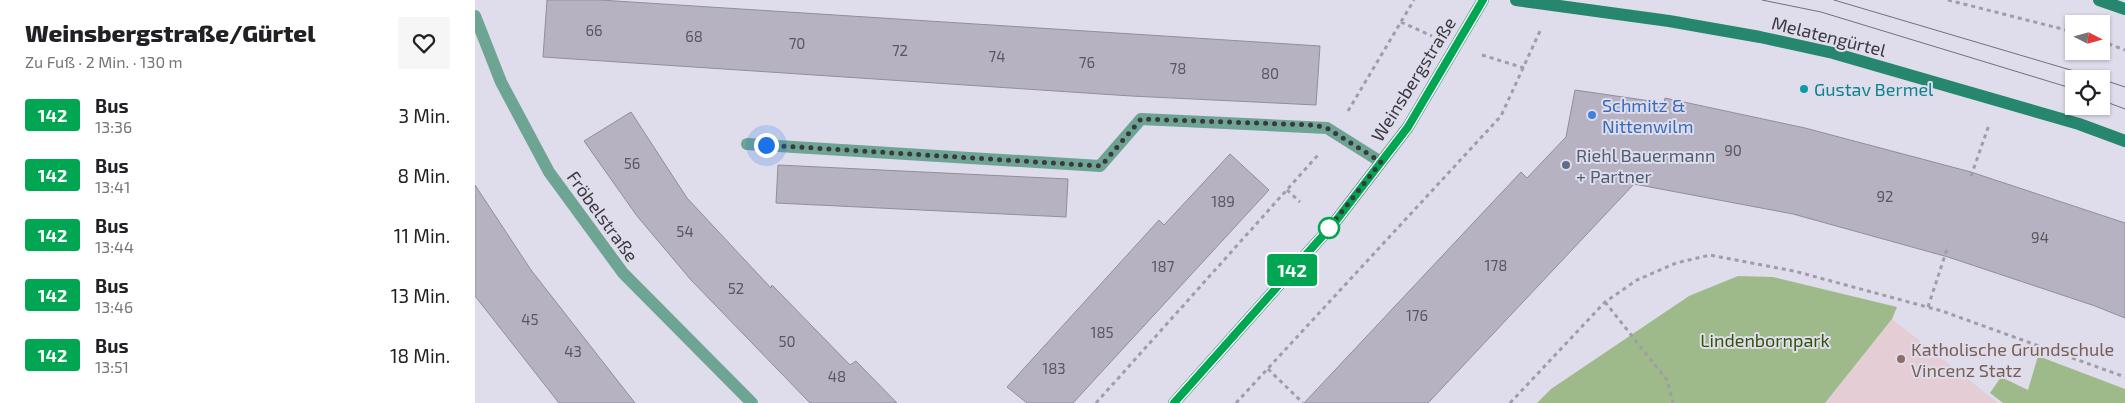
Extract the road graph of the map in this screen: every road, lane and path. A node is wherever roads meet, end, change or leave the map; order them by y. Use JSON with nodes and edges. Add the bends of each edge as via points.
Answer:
{"nodes":[{"id":1,"x":1414,"y":0,"type":"edge"},
{"id":2,"x":1483,"y":0,"type":"edge"},
{"id":3,"x":1516,"y":0,"type":"edge"},
{"id":4,"x":1948,"y":0,"type":"edge"},
{"id":5,"x":2099,"y":0,"type":"edge"},
{"id":6,"x":1551,"y":4,"type":"junction"},
{"id":7,"x":2125,"y":9,"type":"edge"},
{"id":8,"x":475,"y":16,"type":"edge"},
{"id":9,"x":2065,"y":30,"type":"edge"},
{"id":10,"x":2110,"y":44,"type":"edge"},
{"id":11,"x":2125,"y":50,"type":"edge"},
{"id":12,"x":1999,"y":100,"type":"junction"},
{"id":13,"x":1335,"y":132,"type":"junction"},
{"id":14,"x":2125,"y":141,"type":"edge"},
{"id":15,"x":747,"y":144,"type":"dead end"},
{"id":16,"x":1381,"y":162,"type":"junction"},
{"id":17,"x":1971,"y":176,"type":"dead end"},
{"id":18,"x":1287,"y":190,"type":"junction"},
{"id":19,"x":1300,"y":202,"type":"dead end"},
{"id":20,"x":1948,"y":246,"type":"dead end"},
{"id":21,"x":1605,"y":302,"type":"junction"},
{"id":22,"x":1928,"y":307,"type":"junction"},
{"id":23,"x":1268,"y":369,"type":"junction"},
{"id":24,"x":2125,"y":377,"type":"edge"},
{"id":25,"x":752,"y":403,"type":"edge"},
{"id":26,"x":1096,"y":403,"type":"edge"},
{"id":27,"x":1174,"y":403,"type":"edge"},
{"id":28,"x":1236,"y":403,"type":"edge"},
{"id":29,"x":1303,"y":403,"type":"edge"},
{"id":30,"x":1510,"y":403,"type":"edge"},
{"id":31,"x":1673,"y":403,"type":"edge"}],
"edges":[{"from":1,"to":13,"type":"path"},
{"from":2,"to":16,"type":"main road","name":"Weinsbergstraße","via":[[1408,127]]},
{"from":3,"to":6,"type":"main road","name":"Melatengürtel"},
{"from":4,"to":9,"type":"path"},
{"from":5,"to":7,"type":"main road"},
{"from":6,"to":12,"type":"main road","name":"Melatengürtel","via":[[1760,37],[1833,53]]},
{"from":6,"to":23,"type":"path","via":[[1501,116]]},
{"from":8,"to":25,"type":"street","name":"Fröbelstraße","via":[[501,82],[549,172],[623,273]]},
{"from":10,"to":11,"type":"path"},
{"from":12,"to":14,"type":"main road","name":"Melatengürtel"},
{"from":12,"to":17,"type":"path"},
{"from":13,"to":15,"type":"street","via":[[1313,125],[1141,119],[1101,166]]},
{"from":13,"to":16,"type":"street"},
{"from":13,"to":18,"type":"path"},
{"from":16,"to":27,"type":"main road","name":"Weinsbergstraße","via":[[1335,222]]},
{"from":18,"to":19,"type":"path"},
{"from":18,"to":26,"type":"path"},
{"from":20,"to":22,"type":"path"},
{"from":21,"to":22,"type":"path","via":[[1637,280],[1677,263],[1710,255],[1794,270]]},
{"from":21,"to":30,"type":"path"},
{"from":21,"to":31,"type":"path","via":[[1667,380]]},
{"from":22,"to":24,"type":"path"},
{"from":23,"to":28,"type":"path"},
{"from":23,"to":29,"type":"path"}]}
